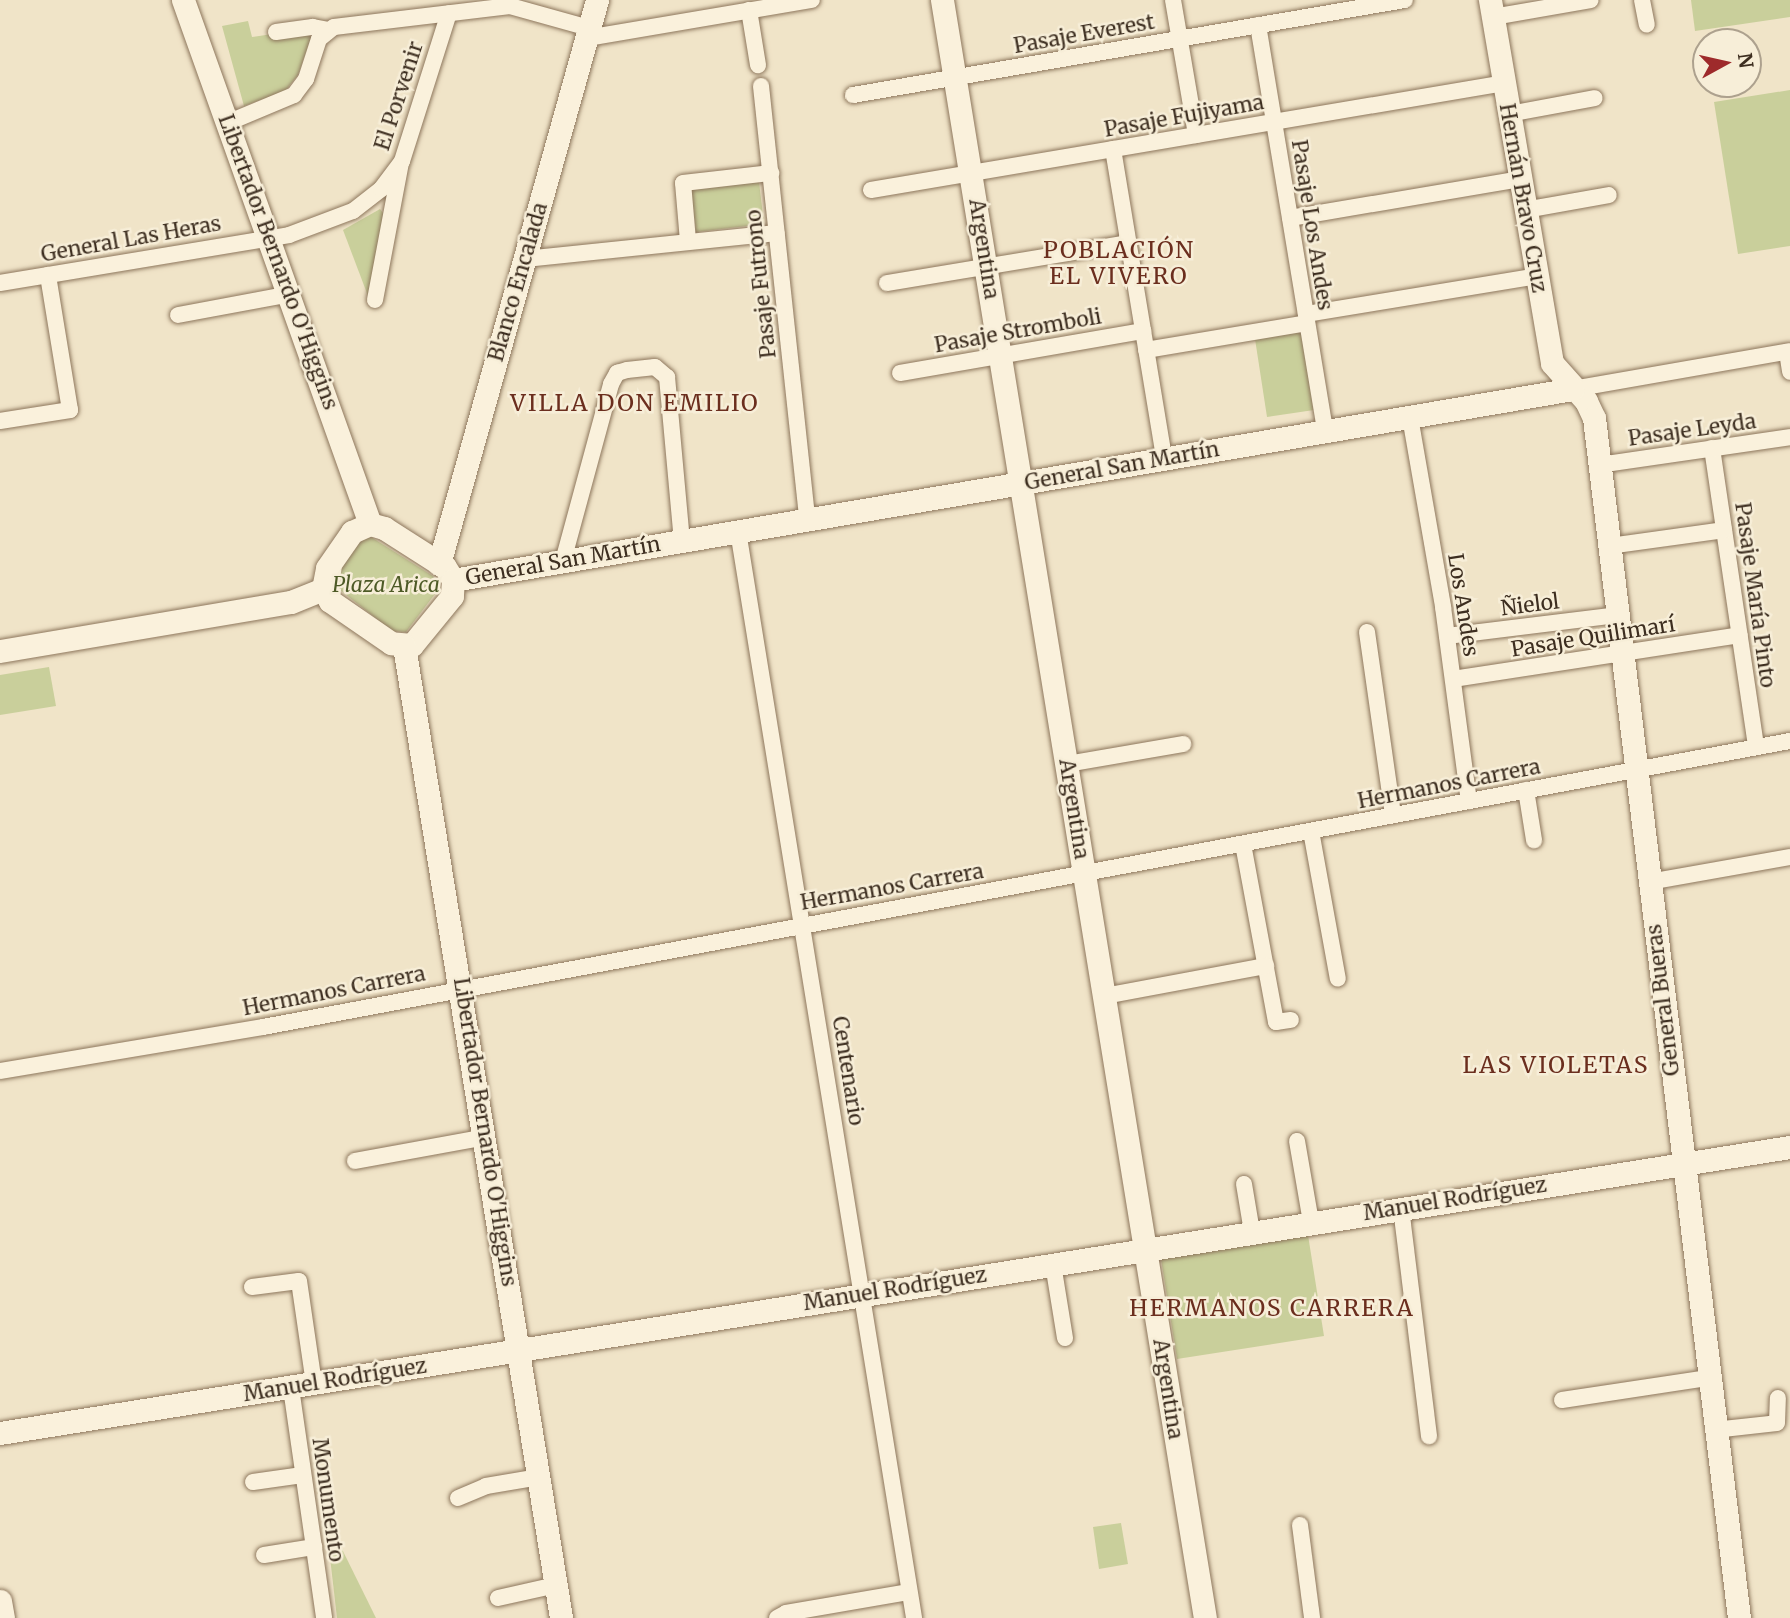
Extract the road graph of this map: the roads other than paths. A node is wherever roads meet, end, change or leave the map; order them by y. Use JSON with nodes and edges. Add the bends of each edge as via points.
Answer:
{"nodes":[{"id":1,"x":183,"y":0,"type":"edge"},
{"id":2,"x":597,"y":0,"type":"edge"},
{"id":3,"x":812,"y":0,"type":"edge"},
{"id":4,"x":943,"y":0,"type":"edge"},
{"id":5,"x":1173,"y":0,"type":"edge"},
{"id":6,"x":1405,"y":0,"type":"edge"},
{"id":7,"x":1591,"y":0,"type":"edge"},
{"id":8,"x":1642,"y":0,"type":"edge"},
{"id":9,"x":1350,"y":5,"type":"edge"},
{"id":10,"x":419,"y":8,"type":"edge"},
{"id":11,"x":741,"y":8,"type":"edge"},
{"id":12,"x":1491,"y":9,"type":"edge"},
{"id":13,"x":449,"y":13,"type":"junction"},
{"id":14,"x":1258,"y":25,"type":"junction"},
{"id":15,"x":1647,"y":25,"type":"dead end"},
{"id":16,"x":328,"y":30,"type":"junction"},
{"id":17,"x":276,"y":32,"type":"dead end"},
{"id":18,"x":588,"y":33,"type":"junction"},
{"id":19,"x":1180,"y":39,"type":"junction"},
{"id":20,"x":758,"y":65,"type":"dead end"},
{"id":21,"x":955,"y":77,"type":"junction"},
{"id":22,"x":1504,"y":83,"type":"junction"},
{"id":23,"x":761,"y":86,"type":"dead end"},
{"id":24,"x":853,"y":95,"type":"dead end"},
{"id":25,"x":1594,"y":99,"type":"dead end"},
{"id":26,"x":1509,"y":114,"type":"junction"},
{"id":27,"x":228,"y":122,"type":"junction"},
{"id":28,"x":1274,"y":122,"type":"junction"},
{"id":29,"x":1196,"y":135,"type":"junction"},
{"id":30,"x":1113,"y":149,"type":"junction"},
{"id":31,"x":402,"y":161,"type":"junction"},
{"id":32,"x":771,"y":173,"type":"junction"},
{"id":33,"x":971,"y":173,"type":"junction"},
{"id":34,"x":1520,"y":179,"type":"junction"},
{"id":35,"x":871,"y":190,"type":"dead end"},
{"id":36,"x":1609,"y":195,"type":"dead end"},
{"id":37,"x":1525,"y":210,"type":"junction"},
{"id":38,"x":1290,"y":218,"type":"junction"},
{"id":39,"x":777,"y":233,"type":"junction"},
{"id":40,"x":269,"y":237,"type":"junction"},
{"id":41,"x":688,"y":241,"type":"junction"},
{"id":42,"x":1129,"y":243,"type":"junction"},
{"id":43,"x":525,"y":259,"type":"junction"},
{"id":44,"x":987,"y":267,"type":"junction"},
{"id":45,"x":48,"y":275,"type":"junction"},
{"id":46,"x":1536,"y":276,"type":"junction"},
{"id":47,"x":0,"y":283,"type":"edge"},
{"id":48,"x":887,"y":283,"type":"dead end"},
{"id":49,"x":290,"y":295,"type":"junction"},
{"id":50,"x":375,"y":300,"type":"dead end"},
{"id":51,"x":178,"y":315,"type":"dead end"},
{"id":52,"x":1307,"y":319,"type":"junction"},
{"id":53,"x":1143,"y":331,"type":"junction"},
{"id":54,"x":1146,"y":350,"type":"junction"},
{"id":55,"x":1789,"y":352,"type":"edge"},
{"id":56,"x":1002,"y":355,"type":"junction"},
{"id":57,"x":1790,"y":372,"type":"edge"},
{"id":58,"x":900,"y":373,"type":"dead end"},
{"id":59,"x":1573,"y":389,"type":"junction"},
{"id":60,"x":1410,"y":416,"type":"junction"},
{"id":61,"x":0,"y":421,"type":"edge"},
{"id":62,"x":1325,"y":431,"type":"junction"},
{"id":63,"x":1790,"y":437,"type":"edge"},
{"id":64,"x":1712,"y":448,"type":"junction"},
{"id":65,"x":1164,"y":458,"type":"junction"},
{"id":66,"x":1599,"y":465,"type":"junction"},
{"id":67,"x":1023,"y":483,"type":"junction"},
{"id":68,"x":807,"y":519,"type":"junction"},
{"id":69,"x":370,"y":524,"type":"junction"},
{"id":70,"x":1724,"y":530,"type":"junction"},
{"id":71,"x":738,"y":531,"type":"junction"},
{"id":72,"x":682,"y":541,"type":"junction"},
{"id":73,"x":1609,"y":546,"type":"junction"},
{"id":74,"x":563,"y":561,"type":"junction"},
{"id":75,"x":446,"y":572,"type":"junction"},
{"id":76,"x":323,"y":589,"type":"junction"},
{"id":77,"x":1618,"y":615,"type":"junction"},
{"id":78,"x":1367,"y":632,"type":"dead end"},
{"id":79,"x":1740,"y":635,"type":"junction"},
{"id":80,"x":1447,"y":636,"type":"junction"},
{"id":81,"x":404,"y":646,"type":"junction"},
{"id":82,"x":0,"y":651,"type":"edge"},
{"id":83,"x":1622,"y":654,"type":"junction"},
{"id":84,"x":1452,"y":679,"type":"junction"},
{"id":85,"x":1790,"y":741,"type":"edge"},
{"id":86,"x":1183,"y":744,"type":"dead end"},
{"id":87,"x":1756,"y":747,"type":"junction"},
{"id":88,"x":1067,"y":764,"type":"junction"},
{"id":89,"x":1636,"y":769,"type":"junction"},
{"id":90,"x":1526,"y":790,"type":"junction"},
{"id":91,"x":1469,"y":801,"type":"junction"},
{"id":92,"x":1393,"y":815,"type":"junction"},
{"id":93,"x":1311,"y":831,"type":"junction"},
{"id":94,"x":1534,"y":840,"type":"dead end"},
{"id":95,"x":1243,"y":844,"type":"junction"},
{"id":96,"x":1790,"y":858,"type":"edge"},
{"id":97,"x":1085,"y":874,"type":"junction"},
{"id":98,"x":1649,"y":882,"type":"junction"},
{"id":99,"x":804,"y":925,"type":"junction"},
{"id":100,"x":1266,"y":966,"type":"junction"},
{"id":101,"x":1338,"y":979,"type":"dead end"},
{"id":102,"x":462,"y":987,"type":"junction"},
{"id":103,"x":1105,"y":996,"type":"junction"},
{"id":104,"x":1291,"y":1020,"type":"dead end"},
{"id":105,"x":0,"y":1071,"type":"edge"},
{"id":106,"x":486,"y":1137,"type":"junction"},
{"id":107,"x":1297,"y":1141,"type":"dead end"},
{"id":108,"x":1790,"y":1147,"type":"edge"},
{"id":109,"x":355,"y":1161,"type":"dead end"},
{"id":110,"x":1682,"y":1163,"type":"junction"},
{"id":111,"x":1244,"y":1184,"type":"dead end"},
{"id":112,"x":1401,"y":1208,"type":"junction"},
{"id":113,"x":1310,"y":1217,"type":"junction"},
{"id":114,"x":1252,"y":1232,"type":"junction"},
{"id":115,"x":1146,"y":1249,"type":"junction"},
{"id":116,"x":1053,"y":1264,"type":"junction"},
{"id":117,"x":252,"y":1287,"type":"dead end"},
{"id":118,"x":863,"y":1294,"type":"junction"},
{"id":119,"x":1065,"y":1338,"type":"dead end"},
{"id":120,"x":520,"y":1349,"type":"junction"},
{"id":121,"x":1708,"y":1378,"type":"junction"},
{"id":122,"x":303,"y":1386,"type":"junction"},
{"id":123,"x":1778,"y":1398,"type":"dead end"},
{"id":124,"x":1562,"y":1400,"type":"dead end"},
{"id":125,"x":1714,"y":1430,"type":"junction"},
{"id":126,"x":0,"y":1433,"type":"edge"},
{"id":127,"x":1429,"y":1436,"type":"dead end"},
{"id":128,"x":303,"y":1475,"type":"junction"},
{"id":129,"x":539,"y":1477,"type":"junction"},
{"id":130,"x":253,"y":1482,"type":"dead end"},
{"id":131,"x":458,"y":1498,"type":"dead end"},
{"id":132,"x":1300,"y":1525,"type":"dead end"},
{"id":133,"x":314,"y":1547,"type":"junction"},
{"id":134,"x":264,"y":1555,"type":"dead end"},
{"id":135,"x":556,"y":1585,"type":"junction"},
{"id":136,"x":909,"y":1592,"type":"junction"},
{"id":137,"x":498,"y":1598,"type":"dead end"},
{"id":138,"x":0,"y":1601,"type":"edge"},
{"id":139,"x":3,"y":1618,"type":"edge"},
{"id":140,"x":324,"y":1618,"type":"edge"},
{"id":141,"x":561,"y":1618,"type":"edge"},
{"id":142,"x":777,"y":1618,"type":"edge"},
{"id":143,"x":914,"y":1618,"type":"edge"},
{"id":144,"x":1205,"y":1618,"type":"edge"},
{"id":145,"x":1312,"y":1618,"type":"edge"},
{"id":146,"x":1739,"y":1618,"type":"edge"}],
"edges":[{"from":1,"to":27,"type":"street","name":"Libertador Bernardo O'Higgins"},
{"from":2,"to":18,"type":"street","name":"Blanco Encalada"},
{"from":3,"to":11,"type":"street"},
{"from":4,"to":21,"type":"street","name":"Argentina"},
{"from":5,"to":19,"type":"street"},
{"from":6,"to":9,"type":"street","name":"Pasaje Everest"},
{"from":7,"to":12,"type":"street"},
{"from":8,"to":15,"type":"street"},
{"from":9,"to":14,"type":"street","name":"Pasaje Everest"},
{"from":10,"to":13,"type":"street"},
{"from":10,"to":16,"type":"street"},
{"from":11,"to":18,"type":"street"},
{"from":11,"to":20,"type":"street"},
{"from":12,"to":22,"type":"street","name":"Hernán Bravo Cruz"},
{"from":13,"to":18,"type":"street","via":[[518,6]]},
{"from":13,"to":31,"type":"street","name":"El Porvenir"},
{"from":14,"to":19,"type":"street","name":"Pasaje Everest"},
{"from":14,"to":28,"type":"street","name":"Pasaje Los Andes"},
{"from":16,"to":17,"type":"street","via":[[313,27]]},
{"from":16,"to":27,"type":"street","via":[[316,45],[306,79],[294,95]]},
{"from":18,"to":43,"type":"street","name":"Blanco Encalada"},
{"from":19,"to":21,"type":"street","name":"Pasaje Everest"},
{"from":19,"to":29,"type":"street"},
{"from":21,"to":24,"type":"street","name":"Pasaje Everest"},
{"from":21,"to":33,"type":"street","name":"Argentina"},
{"from":22,"to":26,"type":"street","name":"Hernán Bravo Cruz"},
{"from":22,"to":28,"type":"street","name":"Pasaje Fujiyama"},
{"from":23,"to":32,"type":"street","name":"Pasaje Futrono"},
{"from":25,"to":26,"type":"street"},
{"from":26,"to":34,"type":"street","name":"Hernán Bravo Cruz"},
{"from":27,"to":40,"type":"street","name":"Libertador Bernardo O'Higgins"},
{"from":28,"to":29,"type":"street","name":"Pasaje Fujiyama"},
{"from":28,"to":38,"type":"street","name":"Pasaje Los Andes"},
{"from":29,"to":30,"type":"street","name":"Pasaje Fujiyama"},
{"from":30,"to":33,"type":"street","name":"Pasaje Fujiyama"},
{"from":30,"to":42,"type":"street"},
{"from":31,"to":40,"type":"street","name":"El Porvenir","via":[[381,189],[353,211],[289,235]]},
{"from":31,"to":50,"type":"street"},
{"from":32,"to":39,"type":"street","name":"Pasaje Futrono"},
{"from":32,"to":41,"type":"street","via":[[683,183]]},
{"from":33,"to":35,"type":"street","name":"Pasaje Fujiyama"},
{"from":33,"to":44,"type":"street","name":"Argentina"},
{"from":34,"to":37,"type":"street","name":"Hernán Bravo Cruz"},
{"from":34,"to":38,"type":"street"},
{"from":36,"to":37,"type":"street"},
{"from":37,"to":46,"type":"street","name":"Hernán Bravo Cruz"},
{"from":38,"to":52,"type":"street","name":"Pasaje Los Andes"},
{"from":39,"to":41,"type":"street"},
{"from":39,"to":68,"type":"street","name":"Pasaje Futrono"},
{"from":40,"to":45,"type":"street","name":"General Las Heras"},
{"from":40,"to":49,"type":"street","name":"Libertador Bernardo O'Higgins"},
{"from":41,"to":43,"type":"street"},
{"from":42,"to":44,"type":"street"},
{"from":42,"to":53,"type":"street"},
{"from":43,"to":75,"type":"street","name":"Blanco Encalada"},
{"from":44,"to":48,"type":"street"},
{"from":44,"to":56,"type":"street","name":"Argentina"},
{"from":45,"to":47,"type":"street","name":"General Las Heras"},
{"from":45,"to":61,"type":"street","via":[[70,410]]},
{"from":46,"to":52,"type":"street"},
{"from":46,"to":59,"type":"street","name":"Hernán Bravo Cruz","via":[[1552,363]]},
{"from":49,"to":51,"type":"street"},
{"from":49,"to":69,"type":"street","name":"Libertador Bernardo O'Higgins"},
{"from":52,"to":54,"type":"street"},
{"from":52,"to":62,"type":"street","name":"Pasaje Los Andes"},
{"from":53,"to":54,"type":"street"},
{"from":53,"to":56,"type":"street","name":"Pasaje Stromboli"},
{"from":54,"to":65,"type":"street"},
{"from":55,"to":57,"type":"street"},
{"from":55,"to":59,"type":"street","name":"General San Martín"},
{"from":56,"to":58,"type":"street","name":"Pasaje Stromboli"},
{"from":56,"to":67,"type":"street","name":"Argentina"},
{"from":59,"to":60,"type":"street","name":"General San Martín"},
{"from":59,"to":66,"type":"street","name":"General Bueras","via":[[1592,411]]},
{"from":60,"to":62,"type":"street","name":"General San Martín"},
{"from":60,"to":80,"type":"street","name":"Los Andes"},
{"from":62,"to":65,"type":"street","name":"General San Martín"},
{"from":63,"to":64,"type":"street","name":"Pasaje Leyda"},
{"from":64,"to":66,"type":"street","name":"Pasaje Leyda"},
{"from":64,"to":70,"type":"street","name":"Pasaje María Pinto"},
{"from":65,"to":67,"type":"street","name":"General San Martín"},
{"from":66,"to":73,"type":"street","name":"General Bueras"},
{"from":67,"to":68,"type":"street","name":"General San Martín"},
{"from":67,"to":88,"type":"street","name":"Argentina"},
{"from":68,"to":71,"type":"street","name":"General San Martín"},
{"from":69,"to":75,"type":"street","via":[[384,528]]},
{"from":69,"to":76,"type":"street","via":[[352,532],[327,568]]},
{"from":70,"to":73,"type":"street"},
{"from":70,"to":79,"type":"street","name":"Pasaje María Pinto"},
{"from":71,"to":72,"type":"street","name":"General San Martín"},
{"from":71,"to":99,"type":"street","name":"Centenario"},
{"from":72,"to":74,"type":"street","name":"General San Martín"},
{"from":72,"to":74,"type":"street","via":[[666,373],[655,367],[626,370],[614,376]]},
{"from":73,"to":77,"type":"street","name":"General Bueras"},
{"from":74,"to":75,"type":"street","name":"General San Martín"},
{"from":75,"to":81,"type":"street","via":[[452,596],[421,639]]},
{"from":76,"to":81,"type":"street","via":[[336,605],[391,643]]},
{"from":76,"to":82,"type":"street","via":[[291,602]]},
{"from":77,"to":80,"type":"street","name":"Ñielol"},
{"from":77,"to":83,"type":"street","name":"General Bueras"},
{"from":78,"to":92,"type":"street"},
{"from":79,"to":83,"type":"street","name":"Pasaje Quilimarí"},
{"from":79,"to":87,"type":"street","name":"Pasaje María Pinto"},
{"from":80,"to":84,"type":"street","name":"Los Andes"},
{"from":81,"to":102,"type":"street","name":"Libertador Bernardo O'Higgins"},
{"from":83,"to":84,"type":"street","name":"Pasaje Quilimarí"},
{"from":83,"to":89,"type":"street","name":"General Bueras"},
{"from":84,"to":91,"type":"street","name":"Los Andes"},
{"from":85,"to":87,"type":"street","name":"Hermanos Carrera"},
{"from":86,"to":88,"type":"street"},
{"from":87,"to":89,"type":"street","name":"Hermanos Carrera"},
{"from":88,"to":97,"type":"street","name":"Argentina"},
{"from":89,"to":90,"type":"street","name":"Hermanos Carrera"},
{"from":89,"to":98,"type":"street","name":"General Bueras"},
{"from":90,"to":91,"type":"street","name":"Hermanos Carrera"},
{"from":90,"to":94,"type":"street"},
{"from":91,"to":92,"type":"street","name":"Hermanos Carrera"},
{"from":92,"to":93,"type":"street","name":"Hermanos Carrera"},
{"from":93,"to":95,"type":"street","name":"Hermanos Carrera"},
{"from":93,"to":101,"type":"street"},
{"from":95,"to":97,"type":"street","name":"Hermanos Carrera"},
{"from":95,"to":100,"type":"street"},
{"from":96,"to":98,"type":"street"},
{"from":97,"to":99,"type":"street","name":"Hermanos Carrera"},
{"from":97,"to":103,"type":"street","name":"Argentina"},
{"from":98,"to":110,"type":"street","name":"General Bueras"},
{"from":99,"to":102,"type":"street","name":"Hermanos Carrera"},
{"from":99,"to":118,"type":"street","name":"Centenario"},
{"from":100,"to":103,"type":"street"},
{"from":100,"to":104,"type":"street","via":[[1276,1022]]},
{"from":102,"to":105,"type":"street","name":"Hermanos Carrera","via":[[208,1037]]},
{"from":102,"to":106,"type":"street","name":"Libertador Bernardo O'Higgins"},
{"from":103,"to":115,"type":"street","name":"Argentina"},
{"from":106,"to":109,"type":"street"},
{"from":106,"to":120,"type":"street","name":"Libertador Bernardo O'Higgins"},
{"from":107,"to":113,"type":"street"},
{"from":108,"to":110,"type":"street","name":"Manuel Rodríguez"},
{"from":110,"to":112,"type":"street","name":"Manuel Rodríguez"},
{"from":110,"to":121,"type":"street","name":"General Bueras"},
{"from":111,"to":114,"type":"street"},
{"from":112,"to":113,"type":"street","name":"Manuel Rodríguez"},
{"from":112,"to":127,"type":"street"},
{"from":113,"to":114,"type":"street","name":"Manuel Rodríguez"},
{"from":114,"to":115,"type":"street","name":"Manuel Rodríguez"},
{"from":115,"to":116,"type":"street","name":"Manuel Rodríguez"},
{"from":115,"to":144,"type":"street","name":"Argentina"},
{"from":116,"to":118,"type":"street","name":"Manuel Rodríguez"},
{"from":116,"to":119,"type":"street"},
{"from":117,"to":122,"type":"street","name":"Monumento","via":[[294,1281]]},
{"from":118,"to":120,"type":"street","name":"Manuel Rodríguez"},
{"from":118,"to":136,"type":"street","name":"Centenario"},
{"from":120,"to":122,"type":"street","name":"Manuel Rodríguez"},
{"from":120,"to":129,"type":"street","name":"Libertador Bernardo O'Higgins"},
{"from":121,"to":124,"type":"street"},
{"from":121,"to":125,"type":"street","name":"General Bueras"},
{"from":122,"to":126,"type":"street","name":"Manuel Rodríguez"},
{"from":122,"to":128,"type":"street","name":"Monumento"},
{"from":123,"to":125,"type":"street","via":[[1777,1423]]},
{"from":125,"to":146,"type":"street","name":"General Bueras"},
{"from":128,"to":130,"type":"street"},
{"from":128,"to":133,"type":"street","name":"Monumento"},
{"from":129,"to":131,"type":"street","via":[[486,1486]]},
{"from":129,"to":135,"type":"street","name":"Libertador Bernardo O'Higgins"},
{"from":132,"to":145,"type":"street"},
{"from":133,"to":134,"type":"street"},
{"from":133,"to":140,"type":"street","name":"Monumento"},
{"from":135,"to":137,"type":"street"},
{"from":135,"to":141,"type":"street","name":"Libertador Bernardo O'Higgins"},
{"from":136,"to":142,"type":"street","via":[[786,1612]]},
{"from":136,"to":143,"type":"street","name":"Centenario"},
{"from":138,"to":139,"type":"street"}]}
